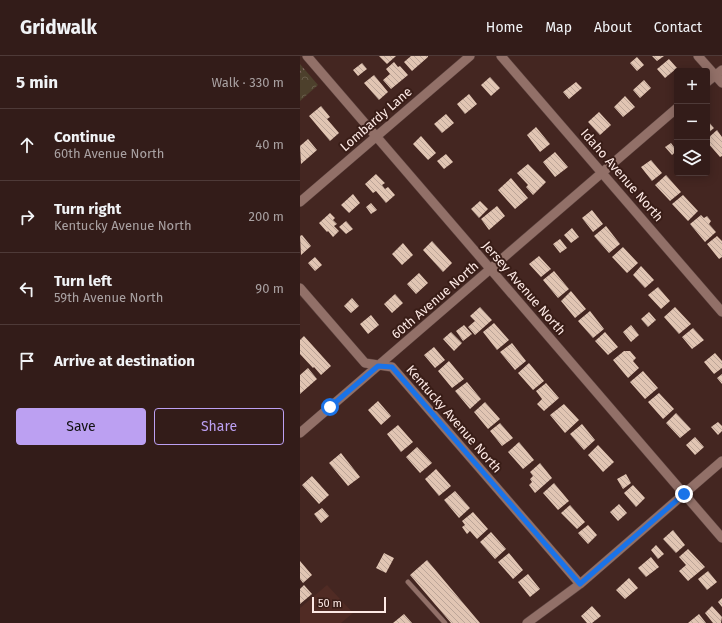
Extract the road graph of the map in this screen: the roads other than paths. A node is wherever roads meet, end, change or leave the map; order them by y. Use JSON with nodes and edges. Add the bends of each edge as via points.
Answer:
{"nodes":[{"id":1,"x":307,"y":56,"type":"edge"},
{"id":2,"x":470,"y":56,"type":"edge"},
{"id":3,"x":501,"y":56,"type":"edge"},
{"id":4,"x":698,"y":56,"type":"edge"},
{"id":5,"x":719,"y":73,"type":"edge"},
{"id":6,"x":710,"y":80,"type":"edge"},
{"id":7,"x":722,"y":83,"type":"edge"},
{"id":8,"x":674,"y":111,"type":"edge"},
{"id":9,"x":376,"y":137,"type":"junction"},
{"id":10,"x":602,"y":173,"type":"junction"},
{"id":11,"x":300,"y":202,"type":"edge"},
{"id":12,"x":491,"y":269,"type":"junction"},
{"id":13,"x":300,"y":288,"type":"edge"},
{"id":14,"x":722,"y":312,"type":"edge"},
{"id":15,"x":378,"y":366,"type":"junction"},
{"id":16,"x":300,"y":433,"type":"edge"},
{"id":17,"x":722,"y":461,"type":"edge"},
{"id":18,"x":684,"y":494,"type":"junction"},
{"id":19,"x":722,"y":538,"type":"edge"},
{"id":20,"x":408,"y":582,"type":"dead end"},
{"id":21,"x":580,"y":584,"type":"junction"},
{"id":22,"x":445,"y":623,"type":"edge"},
{"id":23,"x":527,"y":623,"type":"edge"}],
"edges":[{"from":1,"to":9,"type":"street","name":"Jersey Avenue North"},
{"from":2,"to":9,"type":"street","name":"Lombardy Lane"},
{"from":3,"to":10,"type":"street","name":"Idaho Avenue North"},
{"from":4,"to":5,"type":"street"},
{"from":5,"to":6,"type":"street"},
{"from":5,"to":7,"type":"street"},
{"from":8,"to":10,"type":"street","name":"60th Avenue North"},
{"from":9,"to":11,"type":"street","name":"Lombardy Lane"},
{"from":9,"to":12,"type":"street","name":"Jersey Avenue North"},
{"from":10,"to":12,"type":"street","name":"60th Avenue North"},
{"from":10,"to":14,"type":"street","name":"Idaho Avenue North"},
{"from":12,"to":15,"type":"street","name":"60th Avenue North"},
{"from":12,"to":18,"type":"street","name":"Jersey Avenue North"},
{"from":13,"to":15,"type":"street","name":"Kentucky Avenue North","via":[[365,363]]},
{"from":15,"to":16,"type":"street","name":"60th Avenue North"},
{"from":15,"to":21,"type":"street","name":"Kentucky Avenue North","via":[[392,367]]},
{"from":17,"to":18,"type":"street"},
{"from":18,"to":19,"type":"street","name":"Jersey Avenue North"},
{"from":18,"to":21,"type":"street"},
{"from":20,"to":22,"type":"lane"},
{"from":21,"to":23,"type":"street"}]}
